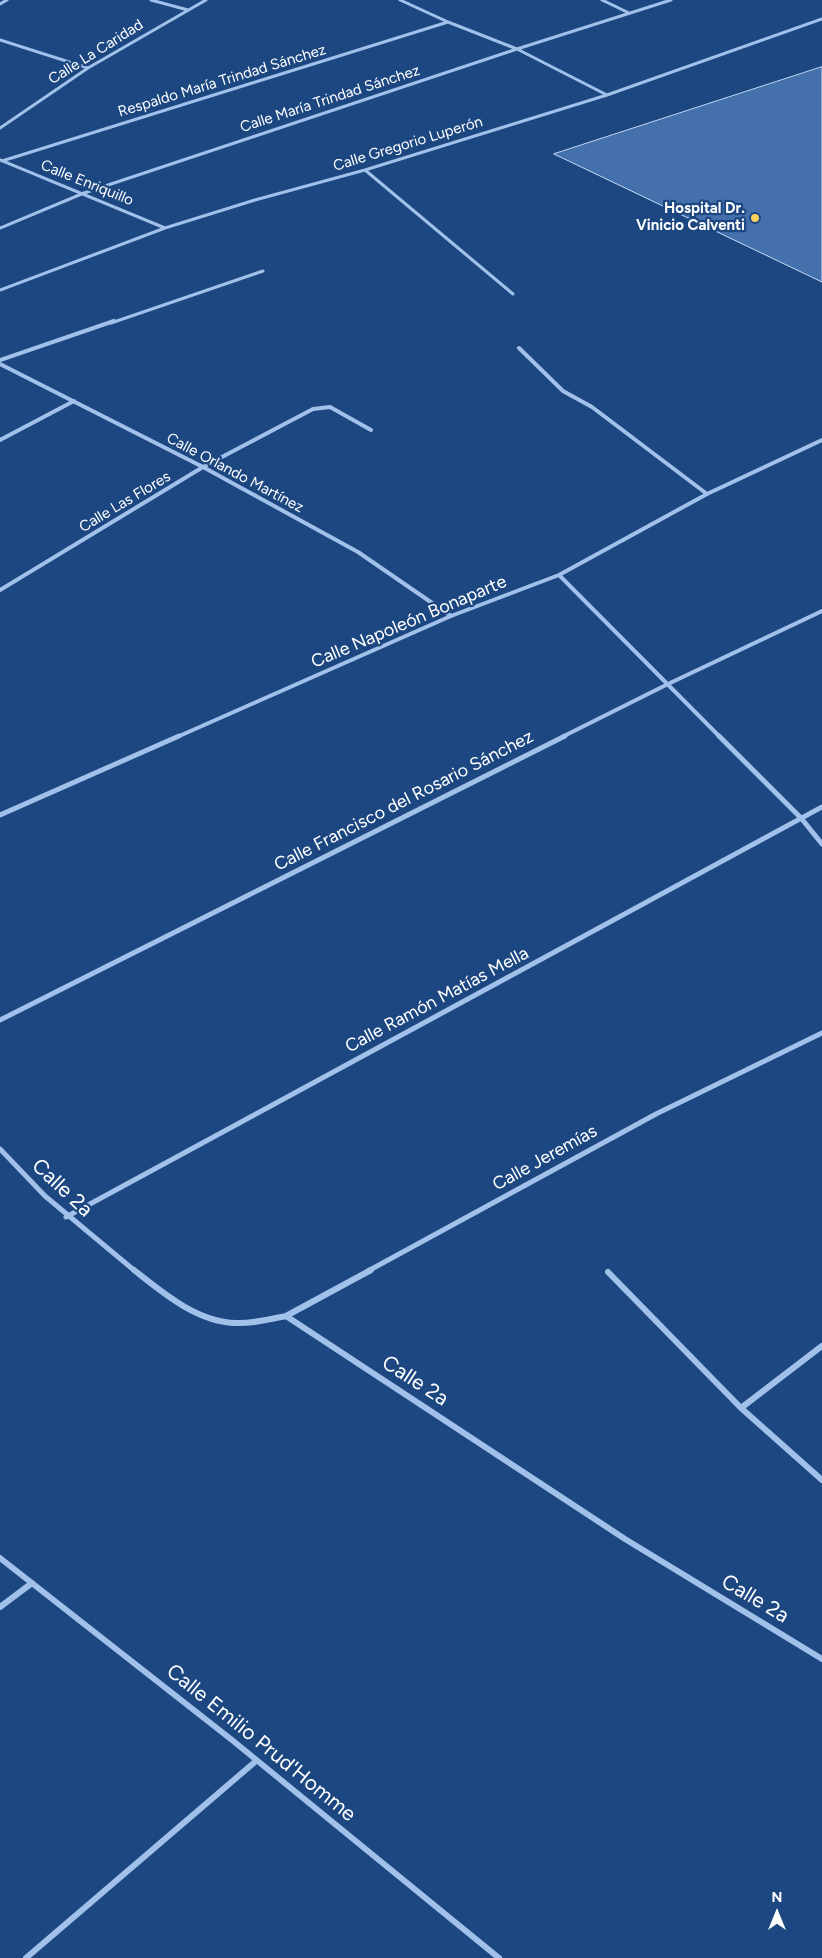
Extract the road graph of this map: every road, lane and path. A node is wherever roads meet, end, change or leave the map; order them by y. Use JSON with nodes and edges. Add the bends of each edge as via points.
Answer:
{"nodes":[{"id":1,"x":7,"y":0,"type":"edge"},
{"id":2,"x":151,"y":0,"type":"edge"},
{"id":3,"x":206,"y":0,"type":"edge"},
{"id":4,"x":400,"y":0,"type":"edge"},
{"id":5,"x":602,"y":0,"type":"edge"},
{"id":6,"x":671,"y":0,"type":"edge"},
{"id":7,"x":0,"y":4,"type":"edge"},
{"id":8,"x":188,"y":10,"type":"junction"},
{"id":9,"x":629,"y":13,"type":"junction"},
{"id":10,"x":822,"y":19,"type":"edge"},
{"id":11,"x":448,"y":22,"type":"junction"},
{"id":12,"x":0,"y":40,"type":"edge"},
{"id":13,"x":517,"y":48,"type":"junction"},
{"id":14,"x":88,"y":68,"type":"junction"},
{"id":15,"x":606,"y":95,"type":"junction"},
{"id":16,"x":0,"y":128,"type":"edge"},
{"id":17,"x":1,"y":160,"type":"edge"},
{"id":18,"x":366,"y":170,"type":"junction"},
{"id":19,"x":84,"y":193,"type":"junction"},
{"id":20,"x":0,"y":228,"type":"edge"},
{"id":21,"x":165,"y":228,"type":"junction"},
{"id":22,"x":263,"y":271,"type":"dead end"},
{"id":23,"x":0,"y":290,"type":"edge"},
{"id":24,"x":513,"y":294,"type":"dead end"},
{"id":25,"x":519,"y":348,"type":"dead end"},
{"id":26,"x":0,"y":360,"type":"edge"},
{"id":27,"x":0,"y":364,"type":"edge"},
{"id":28,"x":74,"y":402,"type":"junction"},
{"id":29,"x":371,"y":430,"type":"dead end"},
{"id":30,"x":0,"y":440,"type":"edge"},
{"id":31,"x":822,"y":440,"type":"edge"},
{"id":32,"x":203,"y":467,"type":"junction"},
{"id":33,"x":707,"y":494,"type":"junction"},
{"id":34,"x":559,"y":575,"type":"junction"},
{"id":35,"x":0,"y":590,"type":"edge"},
{"id":36,"x":822,"y":611,"type":"edge"},
{"id":37,"x":450,"y":616,"type":"junction"},
{"id":38,"x":668,"y":684,"type":"junction"},
{"id":39,"x":822,"y":807,"type":"edge"},
{"id":40,"x":0,"y":815,"type":"edge"},
{"id":41,"x":801,"y":818,"type":"junction"},
{"id":42,"x":822,"y":844,"type":"edge"},
{"id":43,"x":0,"y":1020,"type":"edge"},
{"id":44,"x":822,"y":1033,"type":"edge"},
{"id":45,"x":0,"y":1148,"type":"edge"},
{"id":46,"x":66,"y":1217,"type":"junction"},
{"id":47,"x":608,"y":1272,"type":"dead end"},
{"id":48,"x":286,"y":1316,"type":"junction"},
{"id":49,"x":822,"y":1346,"type":"edge"},
{"id":50,"x":741,"y":1408,"type":"junction"},
{"id":51,"x":822,"y":1480,"type":"edge"},
{"id":52,"x":0,"y":1558,"type":"edge"},
{"id":53,"x":32,"y":1583,"type":"junction"},
{"id":54,"x":0,"y":1607,"type":"edge"},
{"id":55,"x":822,"y":1659,"type":"edge"},
{"id":56,"x":256,"y":1761,"type":"junction"},
{"id":57,"x":26,"y":1958,"type":"edge"},
{"id":58,"x":499,"y":1958,"type":"edge"}],
"edges":[{"from":1,"to":7,"type":"street"},
{"from":2,"to":8,"type":"street"},
{"from":3,"to":8,"type":"street","name":"Calle La Caridad"},
{"from":4,"to":11,"type":"street"},
{"from":5,"to":9,"type":"street"},
{"from":6,"to":9,"type":"street","name":"Calle María Trindad Sánchez"},
{"from":8,"to":14,"type":"street","name":"Calle La Caridad"},
{"from":9,"to":13,"type":"street","name":"Calle María Trindad Sánchez"},
{"from":10,"to":15,"type":"street","name":"Calle Gregorio Luperón"},
{"from":11,"to":13,"type":"street"},
{"from":11,"to":17,"type":"street","name":"Respaldo María Trindad Sánchez"},
{"from":12,"to":14,"type":"street"},
{"from":13,"to":15,"type":"street"},
{"from":13,"to":19,"type":"street","name":"Calle María Trindad Sánchez"},
{"from":14,"to":16,"type":"street","name":"Calle La Caridad"},
{"from":15,"to":18,"type":"street","name":"Calle Gregorio Luperón"},
{"from":17,"to":19,"type":"street","name":"Calle Enriquillo"},
{"from":18,"to":21,"type":"street","name":"Calle Gregorio Luperón"},
{"from":18,"to":24,"type":"street"},
{"from":19,"to":20,"type":"street","name":"Calle María Trindad Sánchez"},
{"from":19,"to":21,"type":"street","name":"Calle Enriquillo"},
{"from":21,"to":23,"type":"street","name":"Calle Gregorio Luperón"},
{"from":22,"to":26,"type":"street"},
{"from":25,"to":33,"type":"street","via":[[564,391],[592,407]]},
{"from":27,"to":28,"type":"street","name":"Calle Orlando Martínez"},
{"from":28,"to":30,"type":"street"},
{"from":28,"to":32,"type":"street","name":"Calle Orlando Martínez"},
{"from":29,"to":32,"type":"street","name":"Calle Las Flores","via":[[330,407],[313,409]]},
{"from":31,"to":33,"type":"street","name":"Calle Napoleón Bonaparte"},
{"from":32,"to":35,"type":"street","name":"Calle Las Flores"},
{"from":32,"to":37,"type":"street","name":"Calle Orlando Martínez","via":[[358,552]]},
{"from":33,"to":34,"type":"street","name":"Calle Napoleón Bonaparte"},
{"from":34,"to":37,"type":"street","name":"Calle Napoleón Bonaparte"},
{"from":34,"to":38,"type":"street"},
{"from":36,"to":38,"type":"street","name":"Calle Francisco del Rosario Sánchez"},
{"from":37,"to":40,"type":"street","name":"Calle Napoleón Bonaparte"},
{"from":38,"to":41,"type":"street"},
{"from":38,"to":43,"type":"street","name":"Calle Francisco del Rosario Sánchez"},
{"from":39,"to":41,"type":"street","name":"Calle Ramón Matías Mella"},
{"from":41,"to":42,"type":"street"},
{"from":41,"to":46,"type":"street","name":"Calle Ramón Matías Mella"},
{"from":44,"to":48,"type":"street","name":"Calle Jeremías","via":[[656,1114]]},
{"from":45,"to":46,"type":"street","name":"Calle 2a"},
{"from":46,"to":48,"type":"street","name":"Calle 2a","via":[[179,1304],[219,1321],[243,1324]]},
{"from":47,"to":50,"type":"street"},
{"from":48,"to":55,"type":"street","name":"Calle 2a","via":[[625,1539]]},
{"from":49,"to":50,"type":"street"},
{"from":50,"to":51,"type":"street"},
{"from":52,"to":53,"type":"street","name":"Calle Emilio Prud'Homme"},
{"from":53,"to":54,"type":"street"},
{"from":53,"to":56,"type":"street","name":"Calle Emilio Prud'Homme"},
{"from":56,"to":57,"type":"street"},
{"from":56,"to":58,"type":"street","name":"Calle Emilio Prud'Homme"}]}
